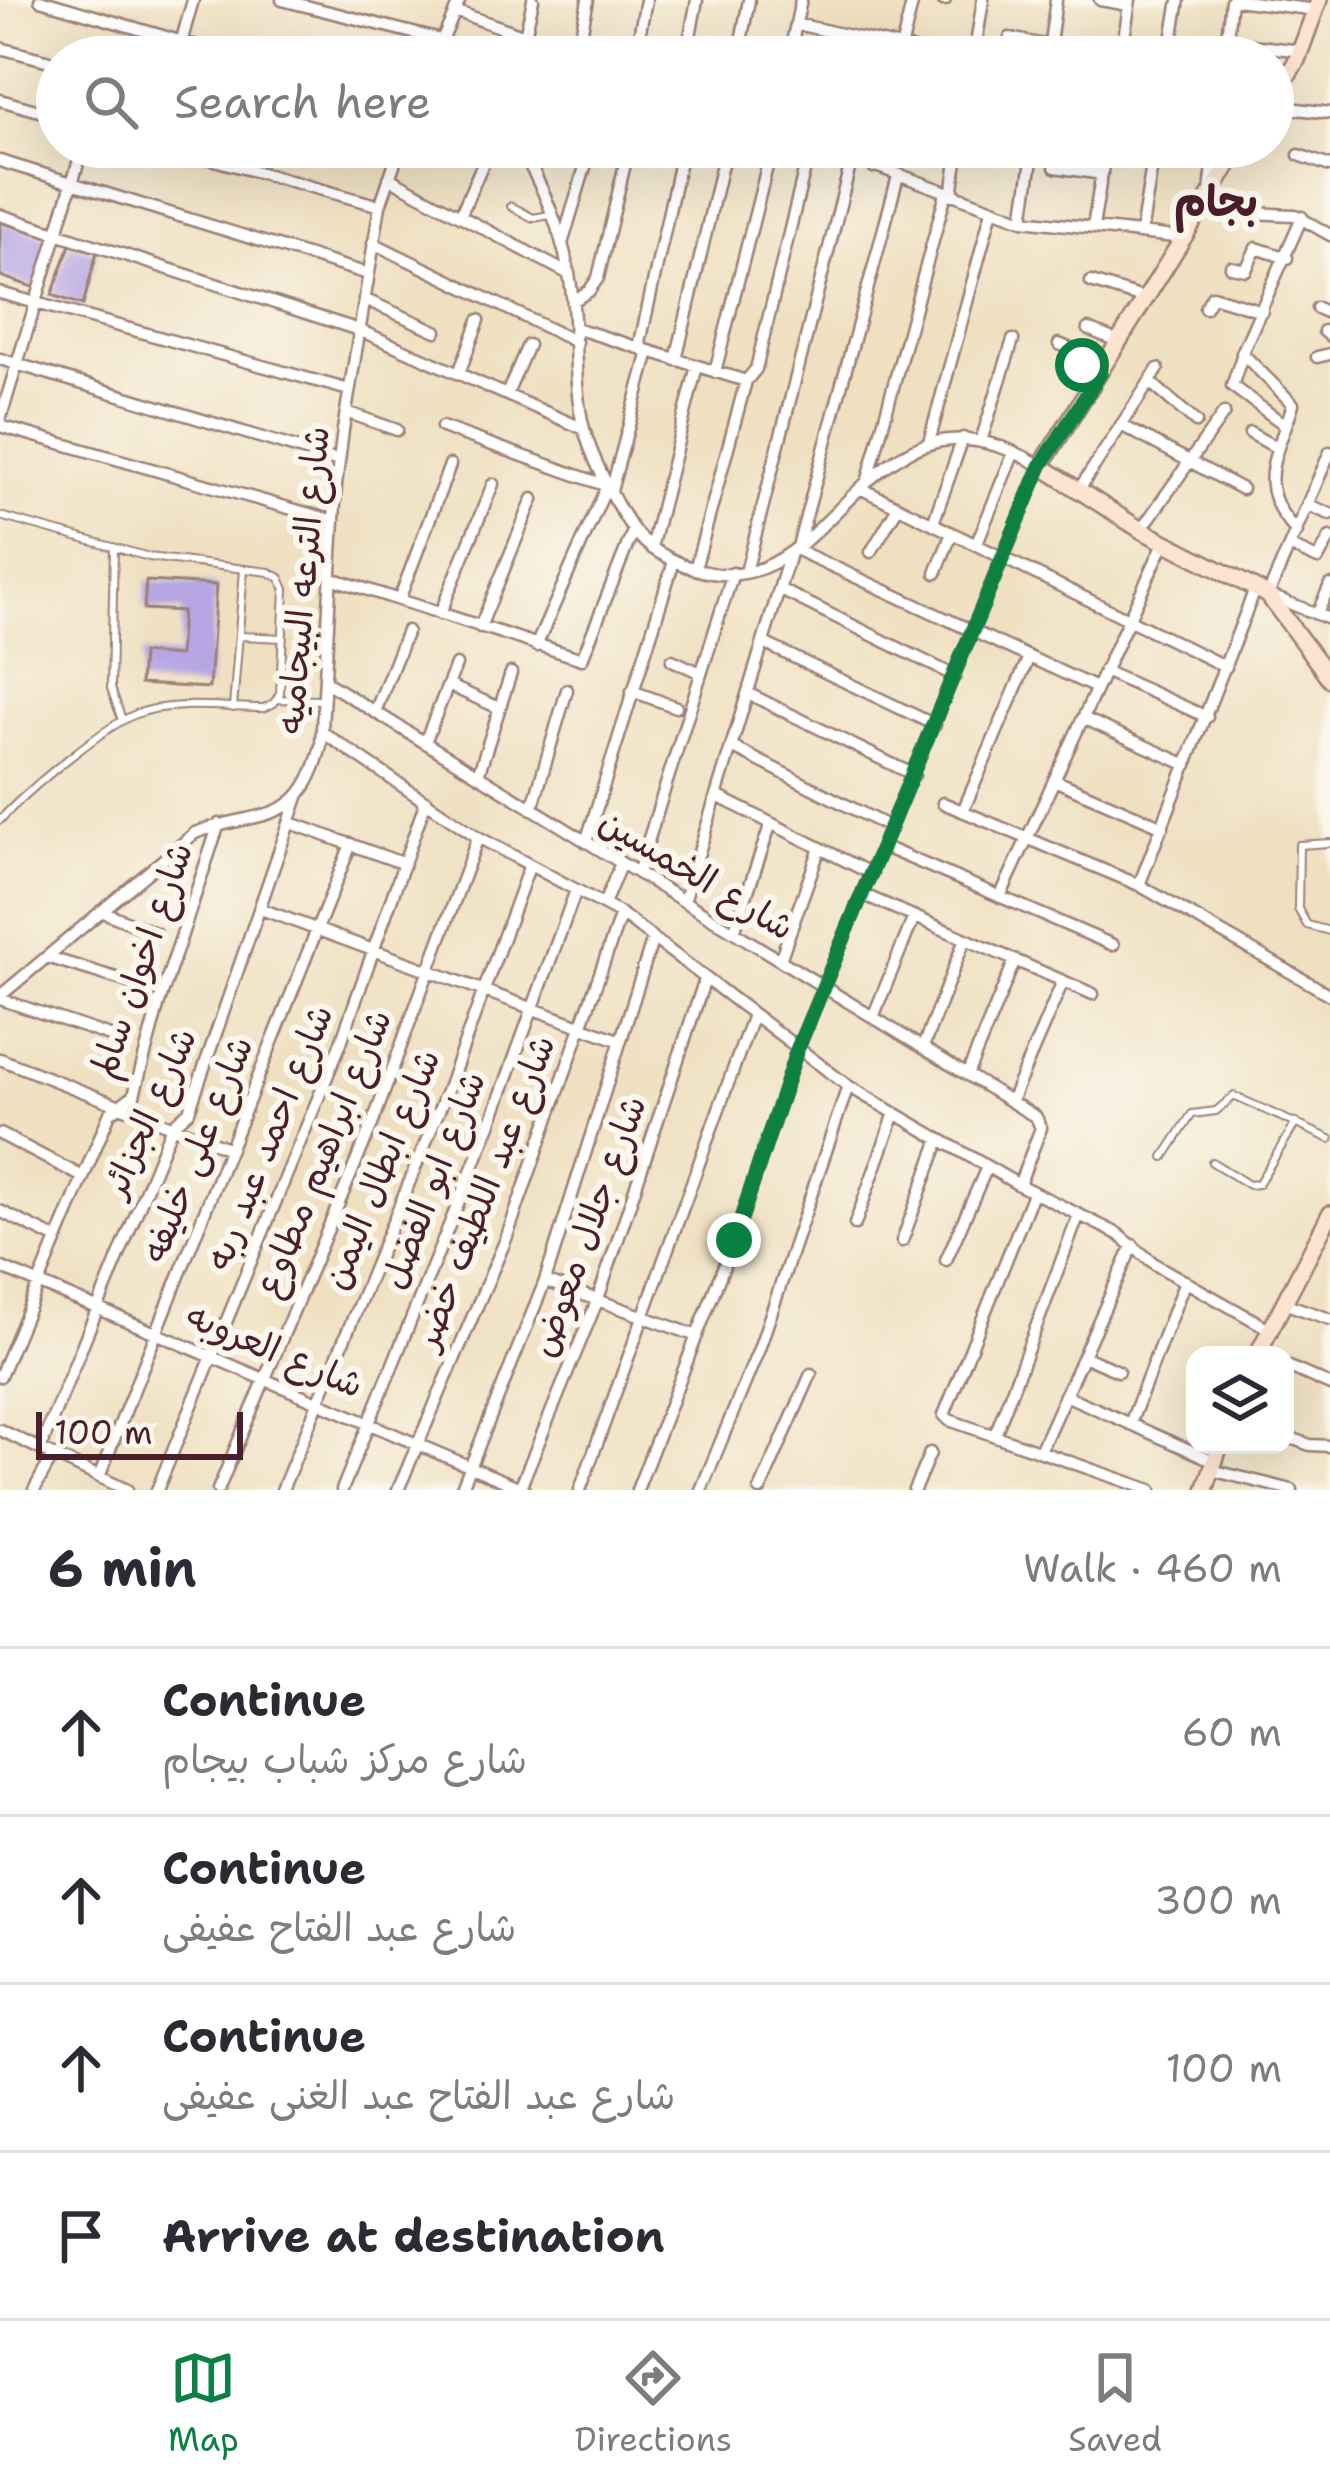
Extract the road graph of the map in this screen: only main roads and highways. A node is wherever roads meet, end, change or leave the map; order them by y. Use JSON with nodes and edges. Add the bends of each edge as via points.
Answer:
{"nodes":[{"id":1,"x":1318,"y":5,"type":"edge"},
{"id":2,"x":1294,"y":62,"type":"edge"},
{"id":3,"x":1227,"y":168,"type":"edge"},
{"id":4,"x":1330,"y":680,"type":"edge"},
{"id":5,"x":1329,"y":1217,"type":"edge"},
{"id":6,"x":1263,"y":1346,"type":"edge"},
{"id":7,"x":1215,"y":1459,"type":"edge"},
{"id":8,"x":1205,"y":1490,"type":"edge"}],
"edges":[{"from":1,"to":2,"type":"main road"},
{"from":3,"to":4,"type":"main road","via":[[1041,466],[1261,592]]},
{"from":5,"to":6,"type":"main road"},
{"from":7,"to":8,"type":"main road"}]}
